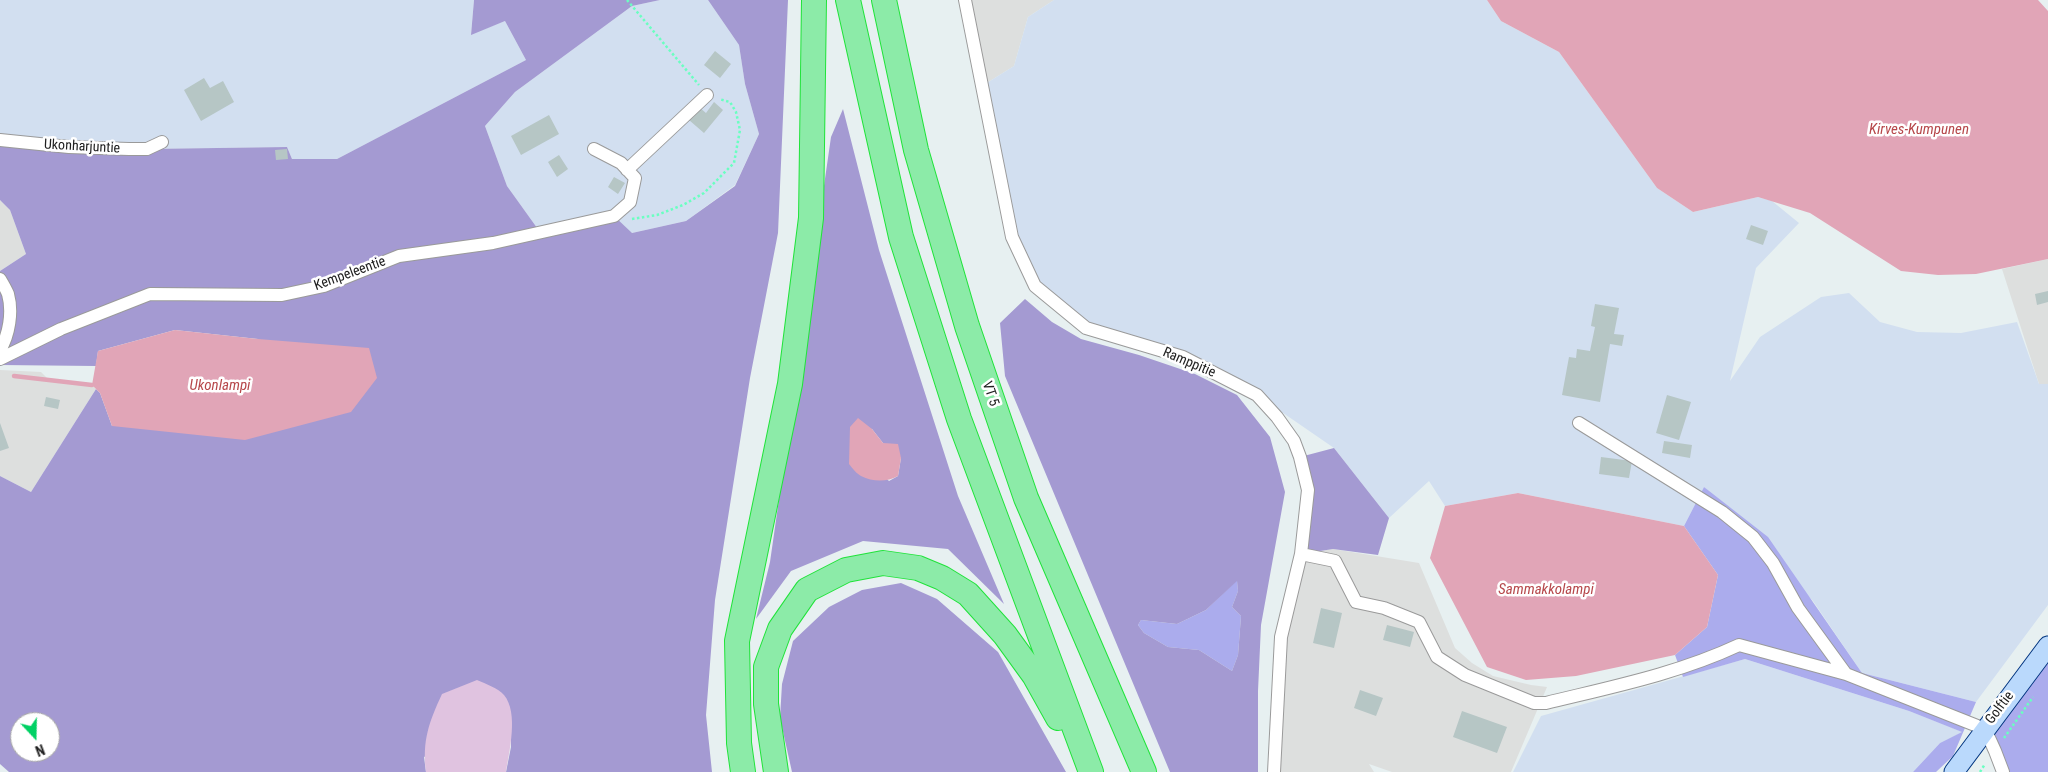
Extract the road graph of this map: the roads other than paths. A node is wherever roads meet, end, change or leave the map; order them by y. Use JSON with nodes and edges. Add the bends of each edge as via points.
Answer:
{"nodes":[{"id":1,"x":814,"y":0,"type":"edge"},
{"id":2,"x":848,"y":0,"type":"edge"},
{"id":3,"x":884,"y":0,"type":"edge"},
{"id":4,"x":965,"y":0,"type":"edge"},
{"id":5,"x":707,"y":95,"type":"dead end"},
{"id":6,"x":0,"y":140,"type":"edge"},
{"id":7,"x":162,"y":142,"type":"dead end"},
{"id":8,"x":594,"y":149,"type":"dead end"},
{"id":9,"x":627,"y":170,"type":"junction"},
{"id":10,"x":0,"y":279,"type":"edge"},
{"id":11,"x":0,"y":350,"type":"edge"},
{"id":12,"x":0,"y":359,"type":"edge"},
{"id":13,"x":1579,"y":423,"type":"dead end"},
{"id":14,"x":1301,"y":554,"type":"junction"},
{"id":15,"x":2048,"y":646,"type":"edge"},
{"id":16,"x":1846,"y":674,"type":"junction"},
{"id":17,"x":1985,"y":729,"type":"junction"},
{"id":18,"x":743,"y":772,"type":"edge"},
{"id":19,"x":776,"y":772,"type":"edge"},
{"id":20,"x":1089,"y":772,"type":"edge"},
{"id":21,"x":1144,"y":772,"type":"edge"},
{"id":22,"x":1274,"y":772,"type":"edge"},
{"id":23,"x":1954,"y":772,"type":"edge"},
{"id":24,"x":2002,"y":772,"type":"edge"}],
"edges":[{"from":1,"to":18,"type":"highway","via":[[812,218],[790,384],[737,641],[739,743]]},
{"from":2,"to":20,"type":"highway","via":[[901,237],[959,419]]},
{"from":3,"to":21,"type":"highway","name":"VT 5","via":[[916,150],[967,326],[1026,498]]},
{"from":4,"to":14,"type":"street","name":"Ramppitie","via":[[1012,237],[1035,286],[1086,328],[1183,357],[1257,395],[1294,440],[1300,457],[1308,490]]},
{"from":5,"to":9,"type":"street"},
{"from":6,"to":7,"type":"street","name":"Ukonharjuntie","via":[[129,149],[146,149]]},
{"from":8,"to":9,"type":"street"},
{"from":9,"to":12,"type":"street","name":"Kempeleentie","via":[[635,178],[630,202],[614,216],[493,243],[399,256],[324,286],[282,295],[150,294],[61,329]]},
{"from":10,"to":11,"type":"street","via":[[8,293],[10,318]]},
{"from":13,"to":16,"type":"street","via":[[1722,512],[1753,537],[1773,563],[1798,608]]},
{"from":14,"to":16,"type":"street","via":[[1335,561],[1356,602],[1384,608],[1419,622],[1437,657],[1465,675],[1534,703],[1546,703],[1661,675],[1705,661],[1739,645]]},
{"from":14,"to":22,"type":"street","name":"Ramppitie","via":[[1281,637]]},
{"from":15,"to":17,"type":"street","name":"Golftie"},
{"from":16,"to":17,"type":"street"},
{"from":17,"to":23,"type":"street","name":"Golftie"},
{"from":17,"to":24,"type":"street"},
{"from":19,"to":20,"type":"highway","via":[[766,704],[766,667],[780,629],[807,590],[846,570],[883,563],[918,568],[968,594],[1005,635],[1034,675]]}]}
